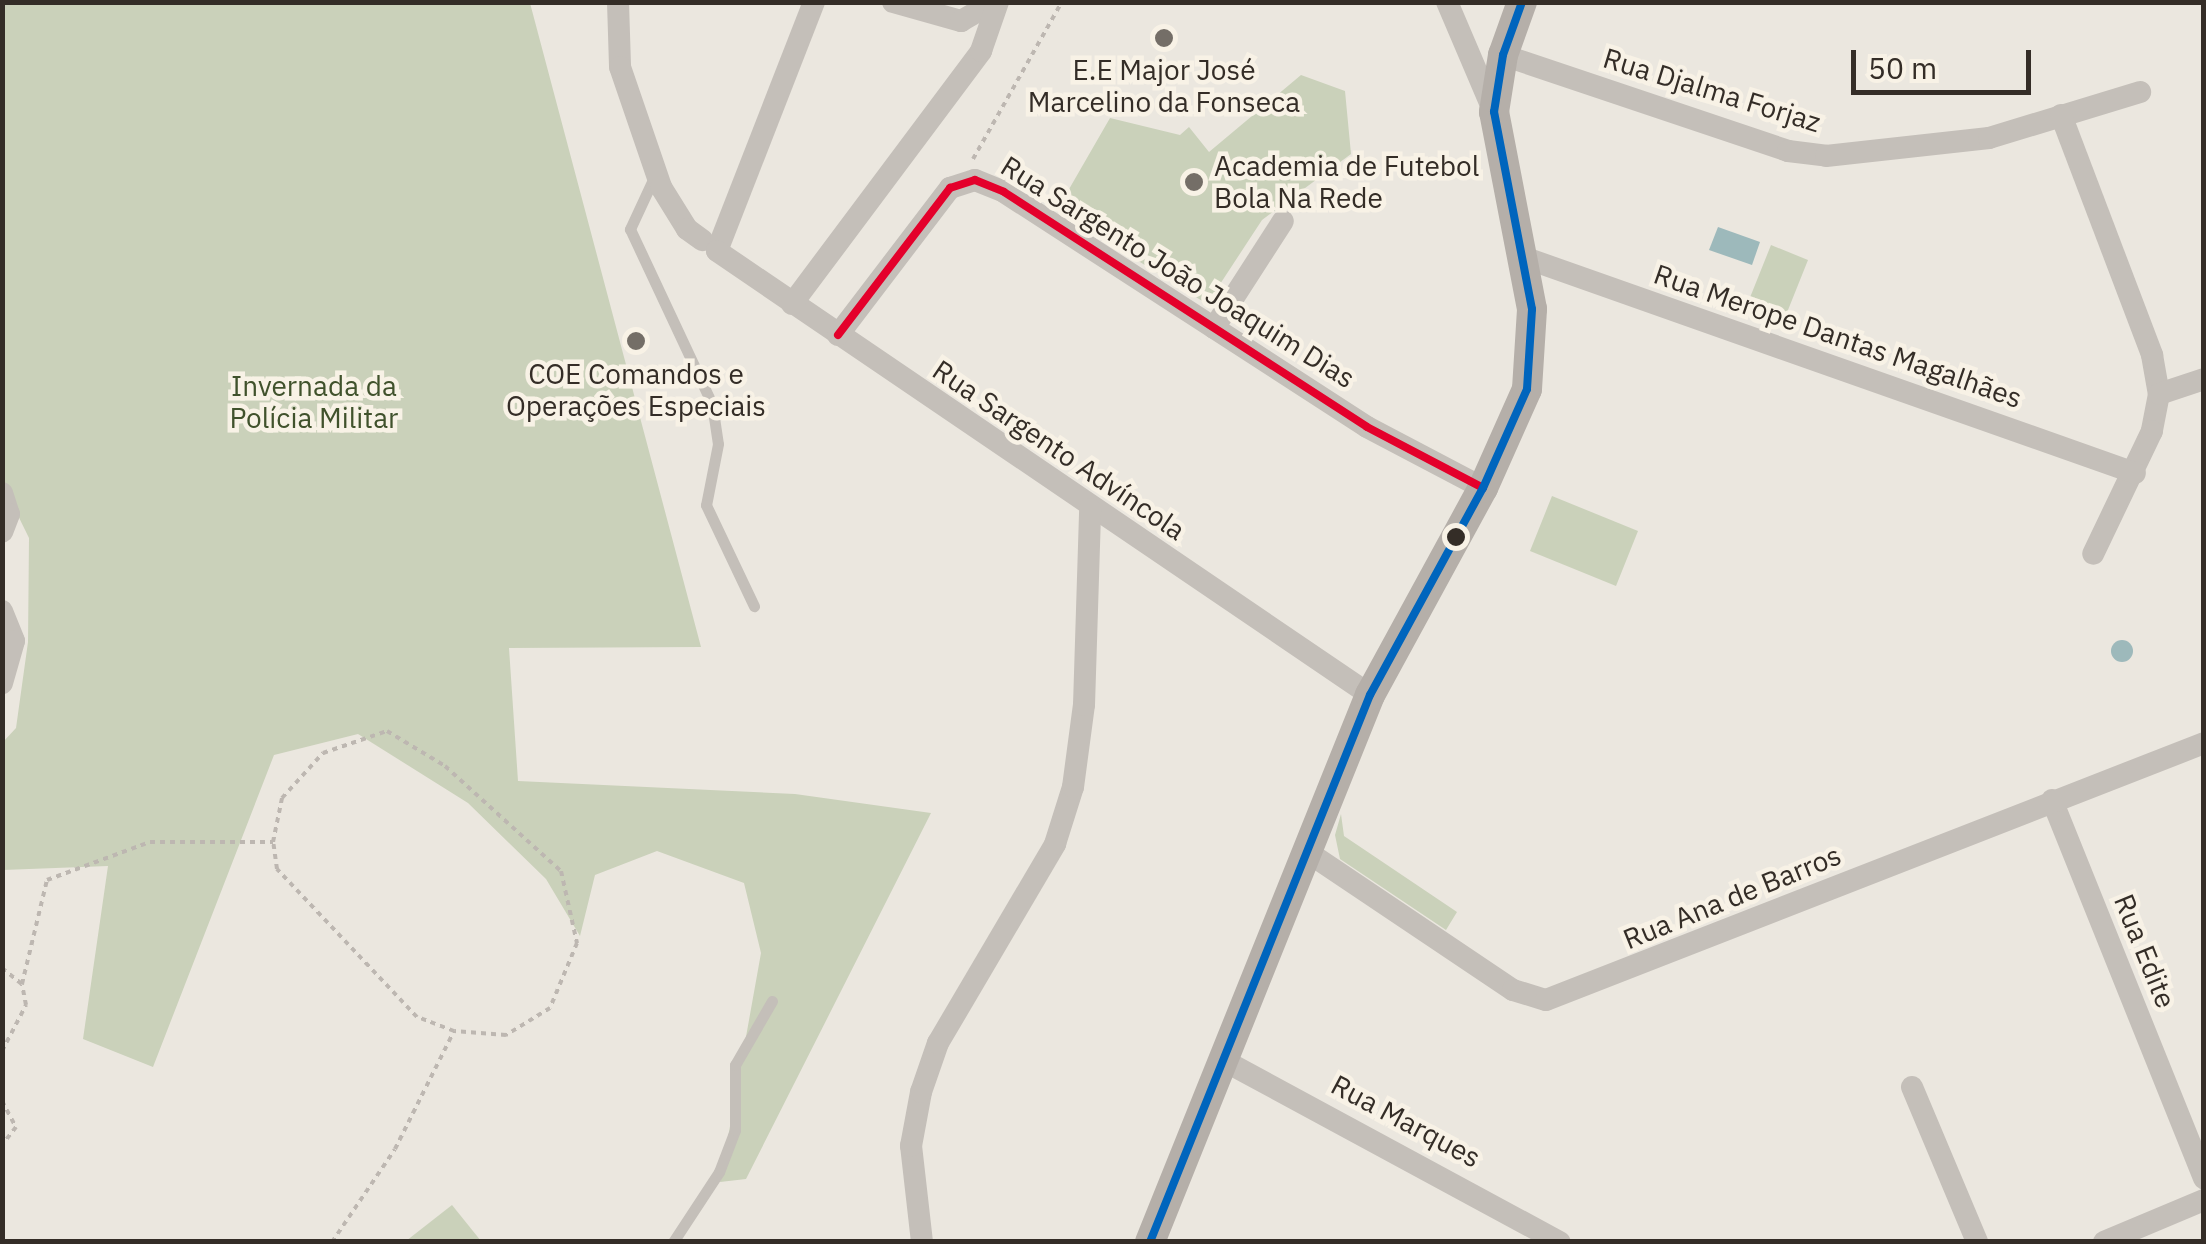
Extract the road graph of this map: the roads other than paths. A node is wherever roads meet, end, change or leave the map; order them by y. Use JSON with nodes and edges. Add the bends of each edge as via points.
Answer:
{"nodes":[{"id":1,"x":618,"y":2,"type":"edge"},
{"id":2,"x":814,"y":2,"type":"edge"},
{"id":3,"x":893,"y":2,"type":"edge"},
{"id":4,"x":996,"y":2,"type":"edge"},
{"id":5,"x":1448,"y":2,"type":"edge"},
{"id":6,"x":1522,"y":2,"type":"edge"},
{"id":7,"x":1503,"y":55,"type":"junction"},
{"id":8,"x":2140,"y":92,"type":"dead end"},
{"id":9,"x":1494,"y":112,"type":"junction"},
{"id":10,"x":2062,"y":115,"type":"junction"},
{"id":11,"x":656,"y":174,"type":"junction"},
{"id":12,"x":1283,"y":221,"type":"dead end"},
{"id":13,"x":710,"y":245,"type":"junction"},
{"id":14,"x":1520,"y":256,"type":"junction"},
{"id":15,"x":792,"y":304,"type":"junction"},
{"id":16,"x":1214,"y":328,"type":"junction"},
{"id":17,"x":838,"y":335,"type":"junction"},
{"id":18,"x":2204,"y":380,"type":"edge"},
{"id":19,"x":2160,"y":394,"type":"junction"},
{"id":20,"x":2135,"y":473,"type":"junction"},
{"id":21,"x":1483,"y":488,"type":"junction"},
{"id":22,"x":2,"y":492,"type":"edge"},
{"id":23,"x":1090,"y":509,"type":"junction"},
{"id":24,"x":2,"y":532,"type":"edge"},
{"id":25,"x":2094,"y":554,"type":"dead end"},
{"id":26,"x":754,"y":606,"type":"dead end"},
{"id":27,"x":2,"y":612,"type":"edge"},
{"id":28,"x":2,"y":682,"type":"edge"},
{"id":29,"x":1370,"y":695,"type":"junction"},
{"id":30,"x":2204,"y":743,"type":"edge"},
{"id":31,"x":2052,"y":800,"type":"junction"},
{"id":32,"x":1306,"y":851,"type":"junction"},
{"id":33,"x":772,"y":1001,"type":"dead end"},
{"id":34,"x":1221,"y":1059,"type":"junction"},
{"id":35,"x":1912,"y":1086,"type":"dead end"},
{"id":36,"x":2204,"y":1179,"type":"edge"},
{"id":37,"x":2204,"y":1200,"type":"edge"},
{"id":38,"x":673,"y":1242,"type":"edge"},
{"id":39,"x":922,"y":1242,"type":"edge"},
{"id":40,"x":1150,"y":1242,"type":"edge"},
{"id":41,"x":1560,"y":1242,"type":"edge"},
{"id":42,"x":1977,"y":1242,"type":"edge"},
{"id":43,"x":2104,"y":1242,"type":"edge"}],
"edges":[{"from":1,"to":11,"type":"street","name":"Rua Sargento Advíncola","via":[[620,66]]},
{"from":2,"to":13,"type":"street"},
{"from":3,"to":4,"type":"street","via":[[961,21]]},
{"from":4,"to":15,"type":"street","via":[[981,51]]},
{"from":5,"to":9,"type":"street"},
{"from":6,"to":7,"type":"main road"},
{"from":7,"to":9,"type":"main road"},
{"from":7,"to":10,"type":"street","name":"Rua Djalma Forjaz","via":[[1788,151],[1826,156],[1989,138]]},
{"from":8,"to":10,"type":"street","name":"Rua Djalma Forjaz"},
{"from":9,"to":14,"type":"main road"},
{"from":10,"to":19,"type":"street","via":[[2152,354]]},
{"from":11,"to":13,"type":"street","name":"Rua Sargento Advíncola","via":[[675,212]]},
{"from":11,"to":26,"type":"lane","via":[[630,229],[712,404],[718,444],[706,505]]},
{"from":12,"to":16,"type":"street"},
{"from":13,"to":15,"type":"street","name":"Rua Sargento Advíncola"},
{"from":14,"to":20,"type":"street","name":"Rua Merope Dantas Magalhães"},
{"from":14,"to":21,"type":"main road","via":[[1534,352],[1518,417]]},
{"from":15,"to":17,"type":"street","name":"Rua Sargento Advíncola"},
{"from":16,"to":17,"type":"street","name":"Rua Sargento João Joaquim Dias","via":[[996,187],[975,180],[959,184]]},
{"from":16,"to":21,"type":"street","name":"Rua Sargento João Joaquim Dias","via":[[1367,428]]},
{"from":17,"to":23,"type":"street","name":"Rua Sargento Advíncola"},
{"from":18,"to":19,"type":"street"},
{"from":19,"to":20,"type":"street"},
{"from":20,"to":25,"type":"street"},
{"from":21,"to":29,"type":"main road"},
{"from":22,"to":24,"type":"street","via":[[9,514]]},
{"from":23,"to":29,"type":"street","name":"Rua Sargento Advíncola"},
{"from":23,"to":39,"type":"street","via":[[1084,705],[1074,786],[1055,844],[938,1042],[921,1092],[912,1146]]},
{"from":27,"to":28,"type":"street","via":[[14,641]]},
{"from":29,"to":32,"type":"main road"},
{"from":30,"to":31,"type":"street","name":"Rua Ana de Barros"},
{"from":31,"to":32,"type":"street","name":"Rua Ana de Barros","via":[[1546,1000],[1513,990]]},
{"from":31,"to":36,"type":"street","name":"Rua Edite"},
{"from":32,"to":34,"type":"main road"},
{"from":33,"to":38,"type":"lane","via":[[735,1066],[735,1130],[719,1172]]},
{"from":34,"to":40,"type":"main road"},
{"from":34,"to":41,"type":"street","name":"Rua Marques"},
{"from":35,"to":42,"type":"street"},
{"from":37,"to":43,"type":"street"}]}
